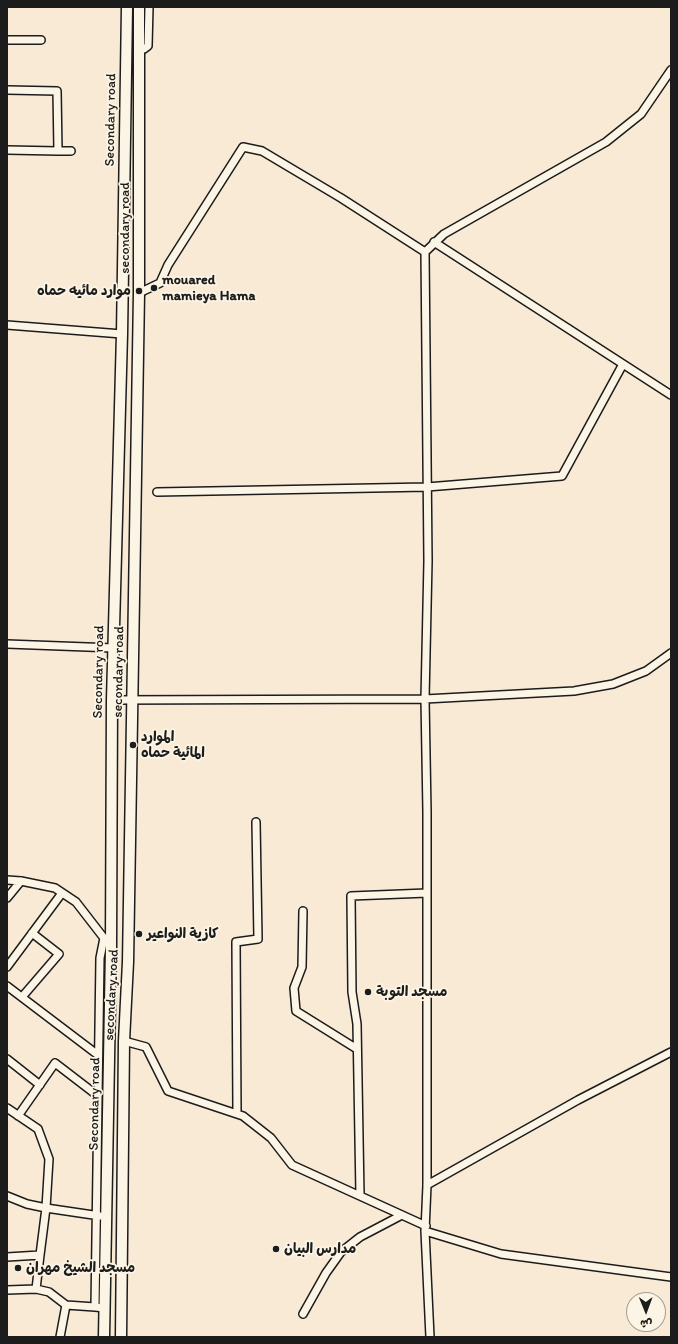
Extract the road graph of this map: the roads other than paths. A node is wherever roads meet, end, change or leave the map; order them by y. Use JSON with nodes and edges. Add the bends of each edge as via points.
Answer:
{"nodes":[{"id":1,"x":127,"y":7,"type":"edge"},
{"id":2,"x":139,"y":7,"type":"edge"},
{"id":3,"x":148,"y":7,"type":"edge"},
{"id":4,"x":7,"y":40,"type":"edge"},
{"id":5,"x":40,"y":40,"type":"dead end"},
{"id":6,"x":138,"y":50,"type":"junction"},
{"id":7,"x":671,"y":70,"type":"edge"},
{"id":8,"x":7,"y":90,"type":"edge"},
{"id":9,"x":7,"y":150,"type":"edge"},
{"id":10,"x":58,"y":151,"type":"junction"},
{"id":11,"x":72,"y":151,"type":"dead end"},
{"id":12,"x":434,"y":242,"type":"junction"},
{"id":13,"x":426,"y":252,"type":"junction"},
{"id":14,"x":139,"y":293,"type":"junction"},
{"id":15,"x":7,"y":325,"type":"edge"},
{"id":16,"x":122,"y":334,"type":"junction"},
{"id":17,"x":623,"y":364,"type":"junction"},
{"id":18,"x":671,"y":395,"type":"edge"},
{"id":19,"x":427,"y":488,"type":"junction"},
{"id":20,"x":157,"y":492,"type":"dead end"},
{"id":21,"x":7,"y":644,"type":"edge"},
{"id":22,"x":114,"y":648,"type":"junction"},
{"id":23,"x":671,"y":653,"type":"edge"},
{"id":24,"x":425,"y":699,"type":"junction"},
{"id":25,"x":112,"y":700,"type":"junction"},
{"id":26,"x":133,"y":700,"type":"junction"},
{"id":27,"x":256,"y":822,"type":"dead end"},
{"id":28,"x":7,"y":880,"type":"edge"},
{"id":29,"x":21,"y":880,"type":"junction"},
{"id":30,"x":62,"y":893,"type":"junction"},
{"id":31,"x":427,"y":894,"type":"junction"},
{"id":32,"x":7,"y":898,"type":"edge"},
{"id":33,"x":302,"y":911,"type":"dead end"},
{"id":34,"x":32,"y":933,"type":"junction"},
{"id":35,"x":104,"y":938,"type":"junction"},
{"id":36,"x":111,"y":948,"type":"junction"},
{"id":37,"x":7,"y":967,"type":"edge"},
{"id":38,"x":7,"y":986,"type":"edge"},
{"id":39,"x":22,"y":997,"type":"junction"},
{"id":40,"x":124,"y":1041,"type":"junction"},
{"id":41,"x":357,"y":1049,"type":"junction"},
{"id":42,"x":671,"y":1052,"type":"edge"},
{"id":43,"x":98,"y":1055,"type":"junction"},
{"id":44,"x":7,"y":1059,"type":"edge"},
{"id":45,"x":40,"y":1085,"type":"junction"},
{"id":46,"x":98,"y":1096,"type":"junction"},
{"id":47,"x":7,"y":1108,"type":"edge"},
{"id":48,"x":237,"y":1114,"type":"junction"},
{"id":49,"x":18,"y":1116,"type":"junction"},
{"id":50,"x":427,"y":1184,"type":"junction"},
{"id":51,"x":360,"y":1195,"type":"junction"},
{"id":52,"x":7,"y":1196,"type":"edge"},
{"id":53,"x":46,"y":1208,"type":"junction"},
{"id":54,"x":400,"y":1216,"type":"junction"},
{"id":55,"x":102,"y":1217,"type":"junction"},
{"id":56,"x":426,"y":1229,"type":"junction"},
{"id":57,"x":40,"y":1255,"type":"junction"},
{"id":58,"x":7,"y":1257,"type":"edge"},
{"id":59,"x":671,"y":1277,"type":"edge"},
{"id":60,"x":36,"y":1289,"type":"junction"},
{"id":61,"x":7,"y":1290,"type":"edge"},
{"id":62,"x":66,"y":1305,"type":"junction"},
{"id":63,"x":100,"y":1307,"type":"junction"},
{"id":64,"x":303,"y":1314,"type":"dead end"},
{"id":65,"x":60,"y":1337,"type":"edge"},
{"id":66,"x":104,"y":1337,"type":"edge"},
{"id":67,"x":121,"y":1337,"type":"edge"},
{"id":68,"x":430,"y":1337,"type":"edge"}],
"edges":[{"from":1,"to":16,"type":"main road","name":"Secondary road"},
{"from":2,"to":6,"type":"main road","name":"secondary road"},
{"from":3,"to":6,"type":"street","via":[[148,46]]},
{"from":4,"to":5,"type":"street"},
{"from":6,"to":14,"type":"main road","name":"secondary road"},
{"from":7,"to":12,"type":"street","via":[[641,114],[606,142]]},
{"from":8,"to":10,"type":"street","via":[[57,91]]},
{"from":9,"to":10,"type":"street"},
{"from":10,"to":11,"type":"street"},
{"from":12,"to":13,"type":"street"},
{"from":12,"to":17,"type":"street"},
{"from":13,"to":14,"type":"street","via":[[262,151],[243,147],[168,265],[160,283]]},
{"from":13,"to":19,"type":"street"},
{"from":14,"to":26,"type":"main road","name":"secondary road"},
{"from":15,"to":16,"type":"street"},
{"from":16,"to":22,"type":"main road","name":"Secondary road"},
{"from":17,"to":18,"type":"street"},
{"from":17,"to":19,"type":"street","via":[[562,476]]},
{"from":19,"to":20,"type":"street"},
{"from":19,"to":24,"type":"street"},
{"from":21,"to":22,"type":"street"},
{"from":22,"to":25,"type":"main road","name":"Secondary road"},
{"from":23,"to":24,"type":"street","via":[[646,671],[612,684],[574,691]]},
{"from":24,"to":26,"type":"street"},
{"from":24,"to":31,"type":"street"},
{"from":25,"to":26,"type":"street"},
{"from":25,"to":36,"type":"main road","name":"Secondary road"},
{"from":26,"to":40,"type":"main road","name":"secondary road"},
{"from":27,"to":48,"type":"street","via":[[258,939],[236,942]]},
{"from":28,"to":29,"type":"street"},
{"from":29,"to":30,"type":"street","via":[[55,888]]},
{"from":29,"to":32,"type":"street"},
{"from":30,"to":34,"type":"street"},
{"from":30,"to":35,"type":"street","via":[[76,902]]},
{"from":31,"to":41,"type":"street","via":[[351,896],[352,992]]},
{"from":31,"to":50,"type":"street"},
{"from":33,"to":41,"type":"street","via":[[302,966],[294,988],[296,1011]]},
{"from":34,"to":37,"type":"street"},
{"from":34,"to":39,"type":"street","via":[[59,954]]},
{"from":35,"to":36,"type":"street"},
{"from":35,"to":43,"type":"street","via":[[100,958]]},
{"from":36,"to":55,"type":"main road","name":"Secondary road"},
{"from":38,"to":39,"type":"street"},
{"from":39,"to":43,"type":"street"},
{"from":40,"to":48,"type":"street","via":[[146,1047],[168,1091]]},
{"from":40,"to":67,"type":"main road","name":"secondary road"},
{"from":41,"to":51,"type":"street"},
{"from":42,"to":50,"type":"street","via":[[578,1100]]},
{"from":43,"to":46,"type":"street"},
{"from":44,"to":45,"type":"street"},
{"from":45,"to":46,"type":"street","via":[[55,1063]]},
{"from":45,"to":49,"type":"street"},
{"from":46,"to":55,"type":"street"},
{"from":47,"to":49,"type":"street"},
{"from":48,"to":51,"type":"street","via":[[244,1116],[271,1138],[292,1165]]},
{"from":49,"to":53,"type":"street","via":[[38,1129],[49,1159]]},
{"from":50,"to":56,"type":"street"},
{"from":51,"to":54,"type":"street"},
{"from":52,"to":53,"type":"street"},
{"from":53,"to":55,"type":"street"},
{"from":53,"to":57,"type":"street"},
{"from":54,"to":56,"type":"street"},
{"from":54,"to":64,"type":"street","via":[[360,1237],[340,1252]]},
{"from":55,"to":63,"type":"main road","name":"Secondary road"},
{"from":56,"to":59,"type":"street","via":[[501,1254]]},
{"from":56,"to":68,"type":"street"},
{"from":57,"to":58,"type":"street"},
{"from":57,"to":60,"type":"street"},
{"from":60,"to":61,"type":"street"},
{"from":60,"to":62,"type":"street","via":[[49,1292]]},
{"from":62,"to":63,"type":"street"},
{"from":62,"to":65,"type":"street"},
{"from":63,"to":66,"type":"main road","name":"Secondary road"}]}
